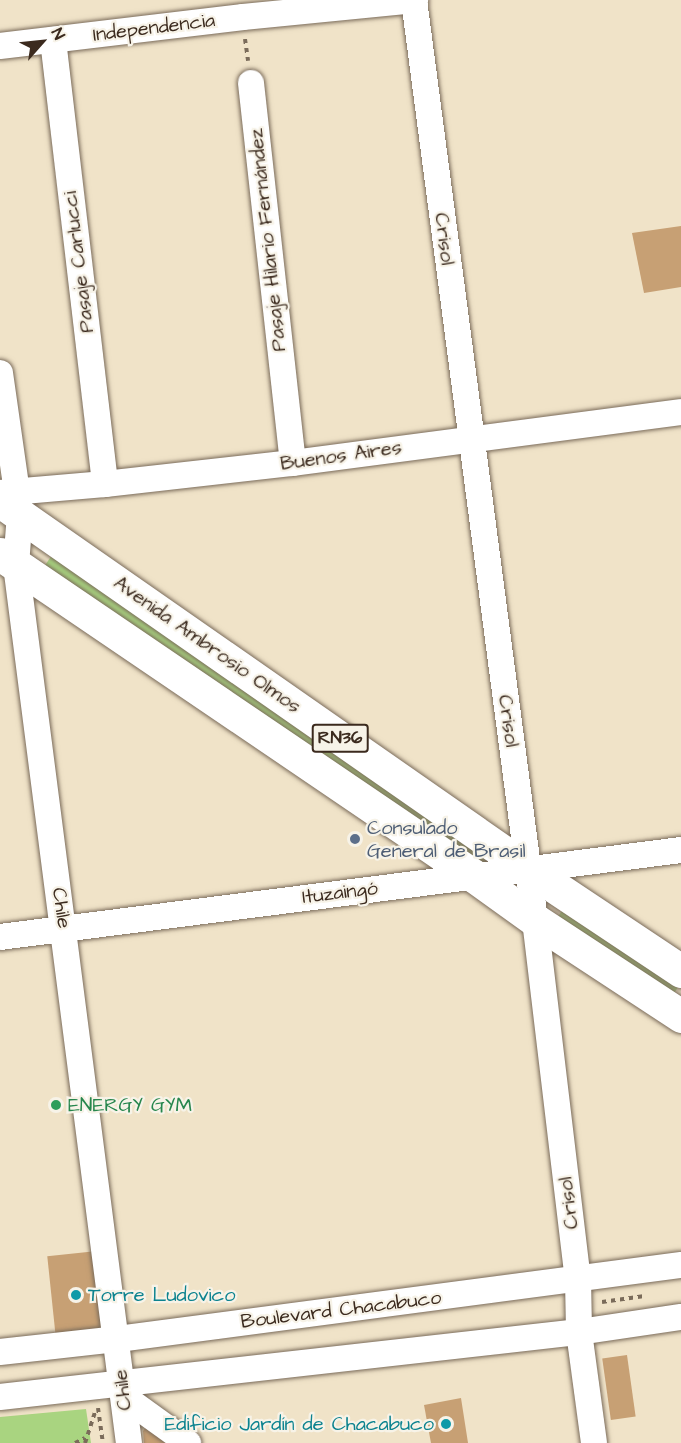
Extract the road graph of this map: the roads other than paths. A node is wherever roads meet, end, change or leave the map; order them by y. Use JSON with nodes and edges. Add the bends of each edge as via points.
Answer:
{"nodes":[{"id":1,"x":414,"y":0,"type":"edge"},
{"id":2,"x":53,"y":40,"type":"junction"},
{"id":3,"x":0,"y":46,"type":"edge"},
{"id":4,"x":251,"y":83,"type":"road end"},
{"id":5,"x":0,"y":373,"type":"edge"},
{"id":6,"x":681,"y":412,"type":"edge"},
{"id":7,"x":470,"y":438,"type":"junction"},
{"id":8,"x":292,"y":463,"type":"junction"},
{"id":9,"x":105,"y":484,"type":"junction"},
{"id":10,"x":9,"y":500,"type":"edge"},
{"id":11,"x":8,"y":559,"type":"edge"},
{"id":12,"x":681,"y":850,"type":"edge"},
{"id":13,"x":528,"y":869,"type":"junction"},
{"id":14,"x":474,"y":876,"type":"junction"},
{"id":15,"x":535,"y":920,"type":"junction"},
{"id":16,"x":64,"y":928,"type":"junction"},
{"id":17,"x":0,"y":937,"type":"edge"},
{"id":18,"x":681,"y":971,"type":"edge"},
{"id":19,"x":681,"y":1016,"type":"edge"},
{"id":20,"x":681,"y":1265,"type":"edge"},
{"id":21,"x":578,"y":1279,"type":"junction"},
{"id":22,"x":681,"y":1317,"type":"edge"},
{"id":23,"x":579,"y":1332,"type":"junction"},
{"id":24,"x":118,"y":1339,"type":"junction"},
{"id":25,"x":0,"y":1352,"type":"edge"},
{"id":26,"x":123,"y":1389,"type":"junction"},
{"id":27,"x":0,"y":1397,"type":"edge"},
{"id":28,"x":129,"y":1443,"type":"edge"},
{"id":29,"x":188,"y":1443,"type":"edge"},
{"id":30,"x":594,"y":1443,"type":"edge"}],
"edges":[{"from":1,"to":2,"type":"street","name":"Independencia"},
{"from":1,"to":7,"type":"street","name":"Crisol"},
{"from":2,"to":3,"type":"street","name":"Independencia"},
{"from":2,"to":9,"type":"street","name":"Pasaje Carlucci"},
{"from":4,"to":8,"type":"street","name":"Pasaje Hilario Fernández"},
{"from":5,"to":10,"type":"street","name":"Chile"},
{"from":6,"to":7,"type":"street","name":"Buenos Aires"},
{"from":7,"to":8,"type":"street","name":"Buenos Aires"},
{"from":7,"to":13,"type":"street","name":"Crisol"},
{"from":8,"to":9,"type":"street","name":"Buenos Aires"},
{"from":9,"to":10,"type":"street","name":"Buenos Aires"},
{"from":10,"to":11,"type":"street","name":"Chile"},
{"from":10,"to":13,"type":"main road","name":"Avenida Ambrosio Olmos","number":"RN36"},
{"from":11,"to":14,"type":"main road","name":"Avenida Ambrosio Olmos","number":"RN36"},
{"from":11,"to":16,"type":"street","name":"Chile"},
{"from":12,"to":13,"type":"street","name":"Ituzaingó"},
{"from":13,"to":14,"type":"street","name":"Ituzaingó"},
{"from":13,"to":15,"type":"street","name":"Crisol"},
{"from":13,"to":18,"type":"main road","name":"Avenida Ambrosio Olmos","number":"RN36"},
{"from":14,"to":15,"type":"main road","name":"Avenida Ambrosio Olmos","number":"RN36"},
{"from":14,"to":16,"type":"street","name":"Ituzaingó"},
{"from":15,"to":19,"type":"main road","name":"Avenida Ambrosio Olmos","number":"RN36"},
{"from":15,"to":21,"type":"street","name":"Crisol"},
{"from":16,"to":17,"type":"street","name":"Ituzaingó"},
{"from":16,"to":24,"type":"street","name":"Chile"},
{"from":20,"to":21,"type":"street","name":"Boulevard Chacabuco"},
{"from":21,"to":23,"type":"street","name":"Crisol"},
{"from":21,"to":24,"type":"street","name":"Boulevard Chacabuco"},
{"from":22,"to":23,"type":"street"},
{"from":23,"to":26,"type":"street"},
{"from":23,"to":30,"type":"street","name":"Crisol"},
{"from":24,"to":25,"type":"street","name":"Boulevard Chacabuco"},
{"from":24,"to":26,"type":"street","name":"Chile"},
{"from":26,"to":27,"type":"street"},
{"from":26,"to":28,"type":"street","name":"Chile"},
{"from":26,"to":29,"type":"street"}]}
